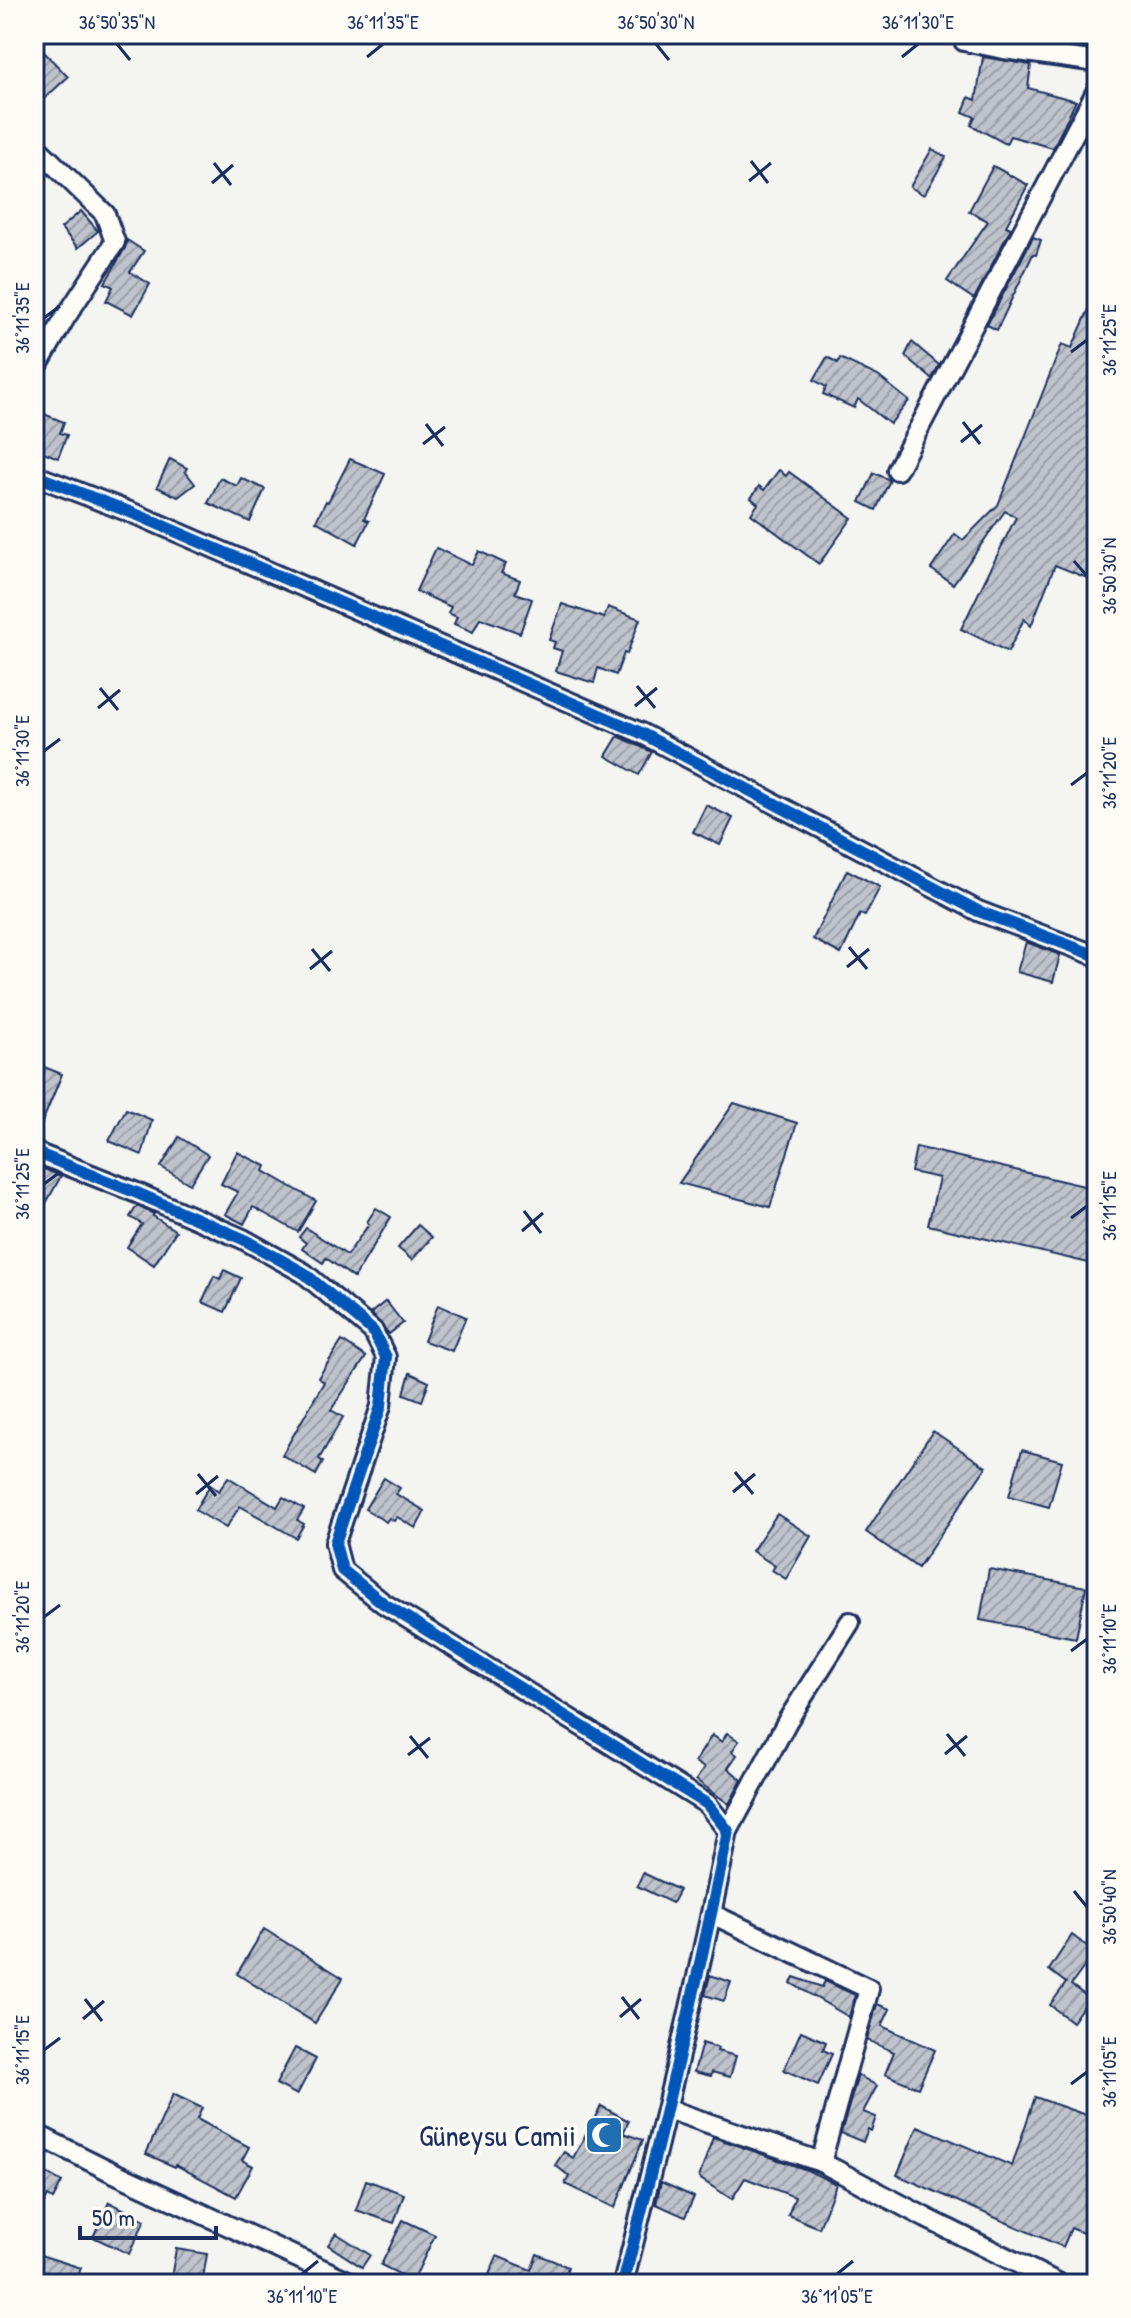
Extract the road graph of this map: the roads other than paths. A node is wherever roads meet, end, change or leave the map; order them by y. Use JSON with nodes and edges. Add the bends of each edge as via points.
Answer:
{"nodes":[{"id":1,"x":961,"y":34,"type":"edge"},
{"id":2,"x":1097,"y":62,"type":"edge"},
{"id":3,"x":1097,"y":90,"type":"edge"},
{"id":4,"x":34,"y":145,"type":"edge"},
{"id":5,"x":34,"y":372,"type":"edge"},
{"id":6,"x":897,"y":470,"type":"dead end"},
{"id":7,"x":34,"y":475,"type":"edge"},
{"id":8,"x":1097,"y":956,"type":"edge"},
{"id":9,"x":34,"y":1152,"type":"edge"},
{"id":10,"x":850,"y":1622,"type":"dead end"},
{"id":11,"x":728,"y":1831,"type":"junction"},
{"id":12,"x":712,"y":1914,"type":"junction"},
{"id":13,"x":667,"y":2109,"type":"junction"},
{"id":14,"x":34,"y":2133,"type":"edge"},
{"id":15,"x":821,"y":2162,"type":"junction"},
{"id":16,"x":354,"y":2284,"type":"edge"},
{"id":17,"x":623,"y":2284,"type":"edge"},
{"id":18,"x":1060,"y":2284,"type":"edge"}],
"edges":[{"from":1,"to":2,"type":"street","via":[[964,41]]},
{"from":3,"to":6,"type":"street"},
{"from":4,"to":5,"type":"street","via":[[105,214],[115,242]]},
{"from":7,"to":8,"type":"street","via":[[639,732],[978,911]]},
{"from":9,"to":11,"type":"street","via":[[243,1239],[304,1273],[373,1331],[386,1357],[381,1406],[335,1543],[342,1570],[383,1603],[707,1804]]},
{"from":10,"to":11,"type":"street","via":[[788,1720]]},
{"from":11,"to":12,"type":"street"},
{"from":12,"to":13,"type":"street"},
{"from":12,"to":15,"type":"street","via":[[869,1989]]},
{"from":13,"to":15,"type":"street"},
{"from":13,"to":17,"type":"street"},
{"from":14,"to":16,"type":"street"},
{"from":15,"to":18,"type":"street"}]}
